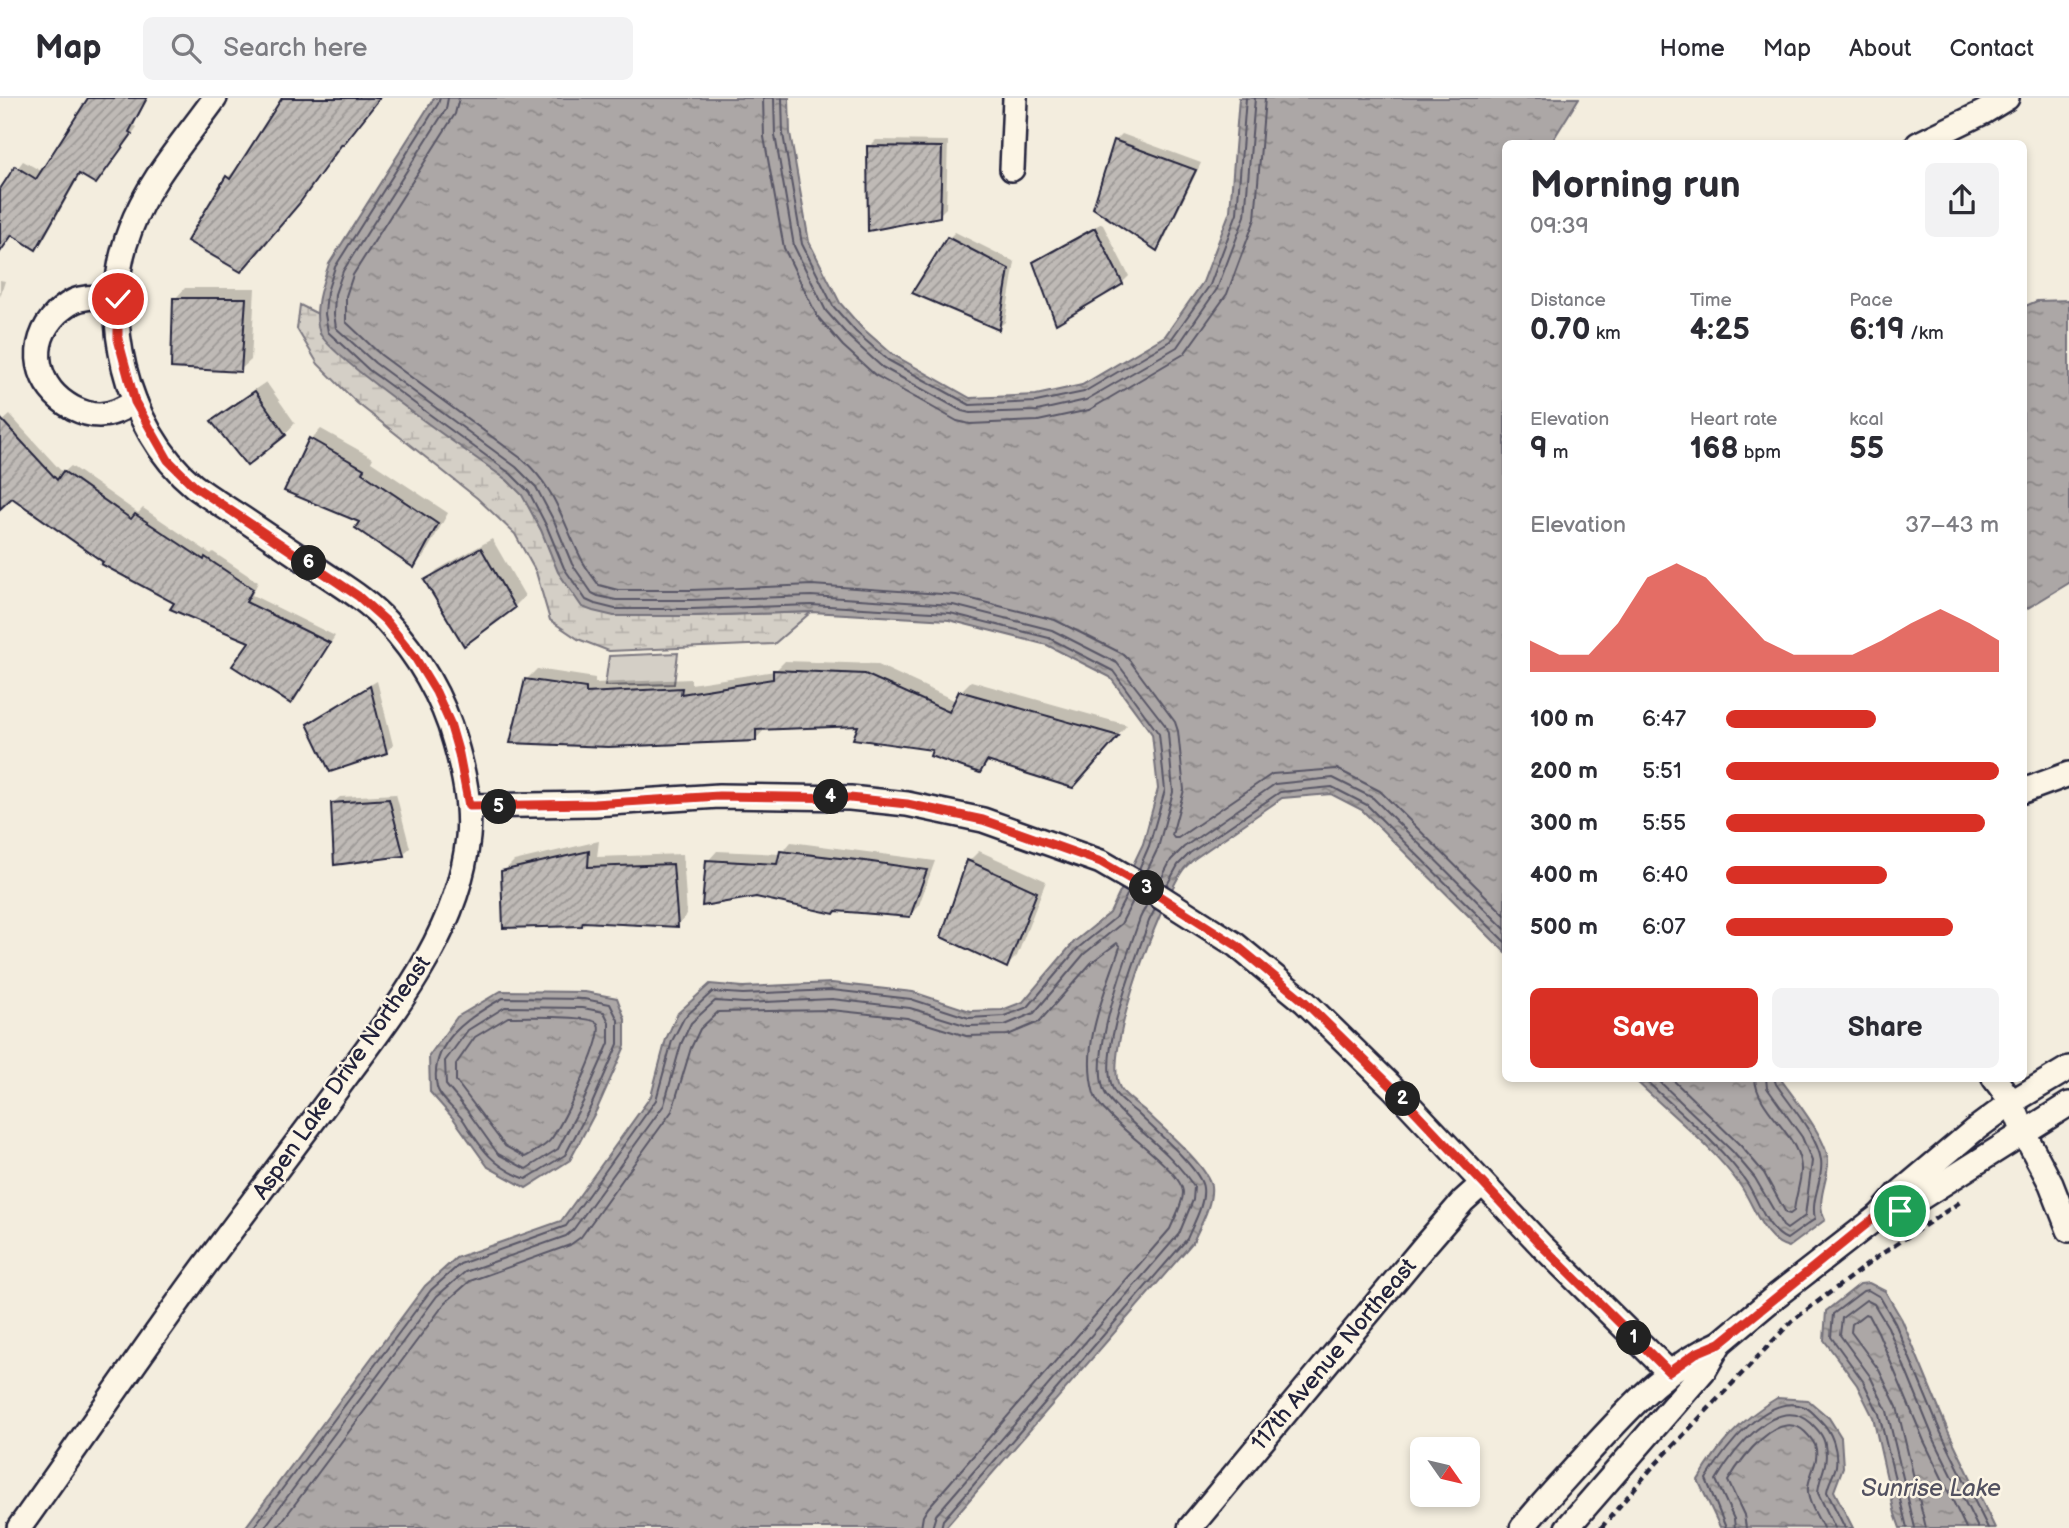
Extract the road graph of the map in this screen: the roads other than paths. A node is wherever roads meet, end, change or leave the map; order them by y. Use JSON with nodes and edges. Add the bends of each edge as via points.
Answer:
{"nodes":[{"id":1,"x":215,"y":98,"type":"edge"},
{"id":2,"x":1015,"y":98,"type":"edge"},
{"id":3,"x":2007,"y":98,"type":"edge"},
{"id":4,"x":1926,"y":140,"type":"edge"},
{"id":5,"x":1012,"y":169,"type":"dead end"},
{"id":6,"x":118,"y":299,"type":"junction"},
{"id":7,"x":135,"y":402,"type":"junction"},
{"id":8,"x":2069,"y":774,"type":"edge"},
{"id":9,"x":2027,"y":790,"type":"edge"},
{"id":10,"x":469,"y":806,"type":"junction"},
{"id":11,"x":2069,"y":1068,"type":"edge"},
{"id":12,"x":1997,"y":1082,"type":"edge"},
{"id":13,"x":2012,"y":1102,"type":"junction"},
{"id":14,"x":2069,"y":1104,"type":"edge"},
{"id":15,"x":2024,"y":1133,"type":"junction"},
{"id":16,"x":1482,"y":1184,"type":"junction"},
{"id":17,"x":1874,"y":1219,"type":"junction"},
{"id":18,"x":2069,"y":1230,"type":"edge"},
{"id":19,"x":1720,"y":1343,"type":"junction"},
{"id":20,"x":1669,"y":1372,"type":"junction"},
{"id":21,"x":19,"y":1528,"type":"edge"},
{"id":22,"x":1190,"y":1528,"type":"edge"},
{"id":23,"x":1522,"y":1528,"type":"edge"},
{"id":24,"x":1567,"y":1528,"type":"edge"}],
"edges":[{"from":1,"to":6,"type":"street","name":"Aspen Lake Drive Northeast","via":[[142,204],[129,231]]},
{"from":2,"to":5,"type":"street"},
{"from":3,"to":4,"type":"street"},
{"from":6,"to":7,"type":"street","name":"Aspen Lake Drive Northeast","via":[[118,339]]},
{"from":6,"to":7,"type":"street","via":[[98,296],[64,306],[48,322],[39,343],[39,365],[46,386],[60,401],[80,411],[98,416]]},
{"from":7,"to":10,"type":"street","name":"Aspen Lake Drive Northeast","via":[[168,460],[194,486],[358,596],[386,621],[414,656],[450,723]]},
{"from":8,"to":9,"type":"street"},
{"from":10,"to":16,"type":"street","via":[[719,796],[850,798],[983,820],[1101,862],[1236,945],[1305,1002]]},
{"from":10,"to":21,"type":"street","name":"Aspen Lake Drive Northeast","via":[[468,841],[457,888],[420,971]]},
{"from":11,"to":13,"type":"street"},
{"from":12,"to":13,"type":"street"},
{"from":13,"to":15,"type":"street"},
{"from":13,"to":17,"type":"street","via":[[1898,1194]]},
{"from":14,"to":15,"type":"street"},
{"from":15,"to":17,"type":"street","via":[[1900,1211]]},
{"from":15,"to":18,"type":"street","via":[[2052,1184]]},
{"from":16,"to":20,"type":"street"},
{"from":16,"to":22,"type":"street","name":"117th Avenue Northeast","via":[[1424,1245]]},
{"from":17,"to":19,"type":"street"},
{"from":19,"to":20,"type":"street"},
{"from":19,"to":24,"type":"street","via":[[1705,1369]]},
{"from":20,"to":23,"type":"street","via":[[1642,1395]]}]}
